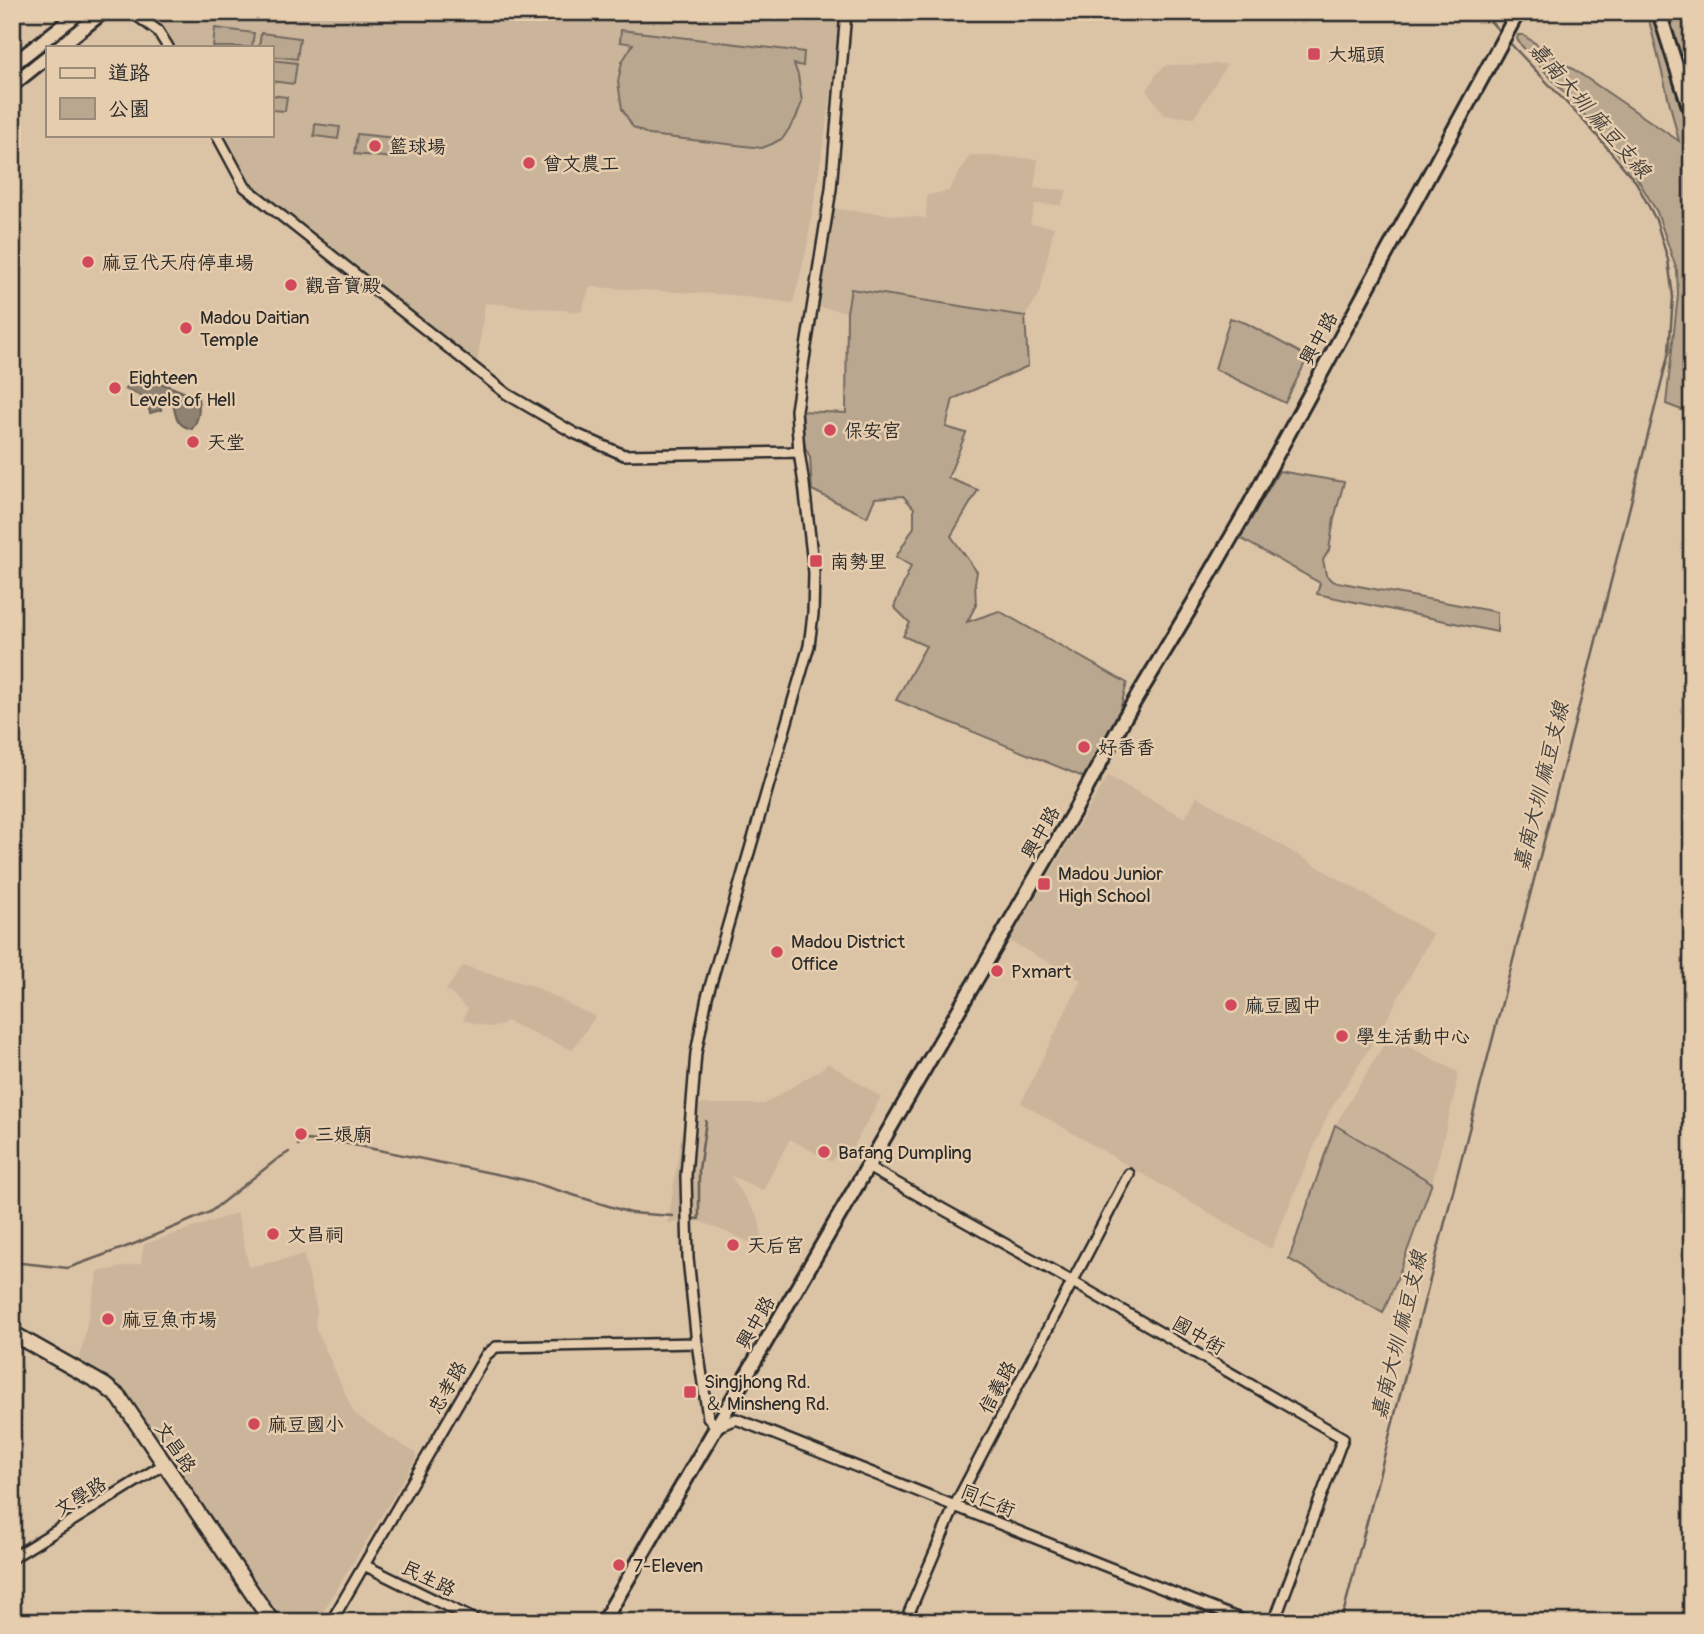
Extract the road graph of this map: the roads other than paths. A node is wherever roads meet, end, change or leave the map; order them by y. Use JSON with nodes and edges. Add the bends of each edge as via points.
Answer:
{"nodes":[{"id":1,"x":80,"y":12,"type":"edge"},
{"id":2,"x":103,"y":12,"type":"edge"},
{"id":3,"x":132,"y":12,"type":"edge"},
{"id":4,"x":846,"y":12,"type":"edge"},
{"id":5,"x":1659,"y":12,"type":"edge"},
{"id":6,"x":1516,"y":15,"type":"edge"},
{"id":7,"x":60,"y":46,"type":"edge"},
{"id":8,"x":166,"y":46,"type":"edge"},
{"id":9,"x":46,"y":58,"type":"edge"},
{"id":10,"x":12,"y":65,"type":"edge"},
{"id":11,"x":12,"y":85,"type":"edge"},
{"id":12,"x":1692,"y":116,"type":"edge"},
{"id":13,"x":218,"y":136,"type":"edge"},
{"id":14,"x":799,"y":452,"type":"junction"},
{"id":15,"x":866,"y":1166,"type":"junction"},
{"id":16,"x":1129,"y":1174,"type":"dead end"},
{"id":17,"x":1072,"y":1282,"type":"junction"},
{"id":18,"x":12,"y":1333,"type":"edge"},
{"id":19,"x":696,"y":1343,"type":"junction"},
{"id":20,"x":716,"y":1427,"type":"junction"},
{"id":21,"x":166,"y":1463,"type":"junction"},
{"id":22,"x":955,"y":1505,"type":"junction"},
{"id":23,"x":12,"y":1558,"type":"edge"},
{"id":24,"x":363,"y":1565,"type":"junction"},
{"id":25,"x":272,"y":1622,"type":"edge"},
{"id":26,"x":331,"y":1622,"type":"edge"},
{"id":27,"x":479,"y":1622,"type":"edge"},
{"id":28,"x":603,"y":1622,"type":"edge"},
{"id":29,"x":905,"y":1622,"type":"edge"},
{"id":30,"x":1248,"y":1622,"type":"edge"},
{"id":31,"x":1274,"y":1622,"type":"edge"}],
"edges":[{"from":1,"to":10,"type":"main road"},
{"from":2,"to":7,"type":"main road"},
{"from":3,"to":8,"type":"street","via":[[158,32]]},
{"from":4,"to":14,"type":"street","via":[[831,189],[796,410]]},
{"from":5,"to":12,"type":"main road"},
{"from":6,"to":15,"type":"main road","name":"興中路","via":[[1195,602]]},
{"from":9,"to":11,"type":"main road"},
{"from":13,"to":14,"type":"street","via":[[245,187],[507,394],[574,433],[624,455]]},
{"from":14,"to":19,"type":"street","via":[[814,573],[809,646],[696,1053],[686,1176]]},
{"from":15,"to":17,"type":"street","name":"國中街"},
{"from":15,"to":20,"type":"main road","name":"興中路"},
{"from":16,"to":17,"type":"street","name":"信義路"},
{"from":17,"to":22,"type":"street","name":"信義路"},
{"from":17,"to":31,"type":"street","name":"國中街","via":[[1343,1438]]},
{"from":18,"to":21,"type":"main road","name":"文昌路","via":[[119,1397]]},
{"from":19,"to":20,"type":"street","via":[[708,1417]]},
{"from":19,"to":24,"type":"street","name":"忠孝路","via":[[492,1349]]},
{"from":20,"to":22,"type":"street","name":"同仁街","via":[[736,1419]]},
{"from":20,"to":28,"type":"main road","name":"興中路"},
{"from":21,"to":23,"type":"street","name":"文學路"},
{"from":21,"to":25,"type":"main road","name":"文昌路"},
{"from":22,"to":29,"type":"street","name":"信義路"},
{"from":22,"to":30,"type":"street","name":"同仁街"},
{"from":24,"to":26,"type":"street","name":"忠孝路"},
{"from":24,"to":27,"type":"street","name":"民生路"}]}
